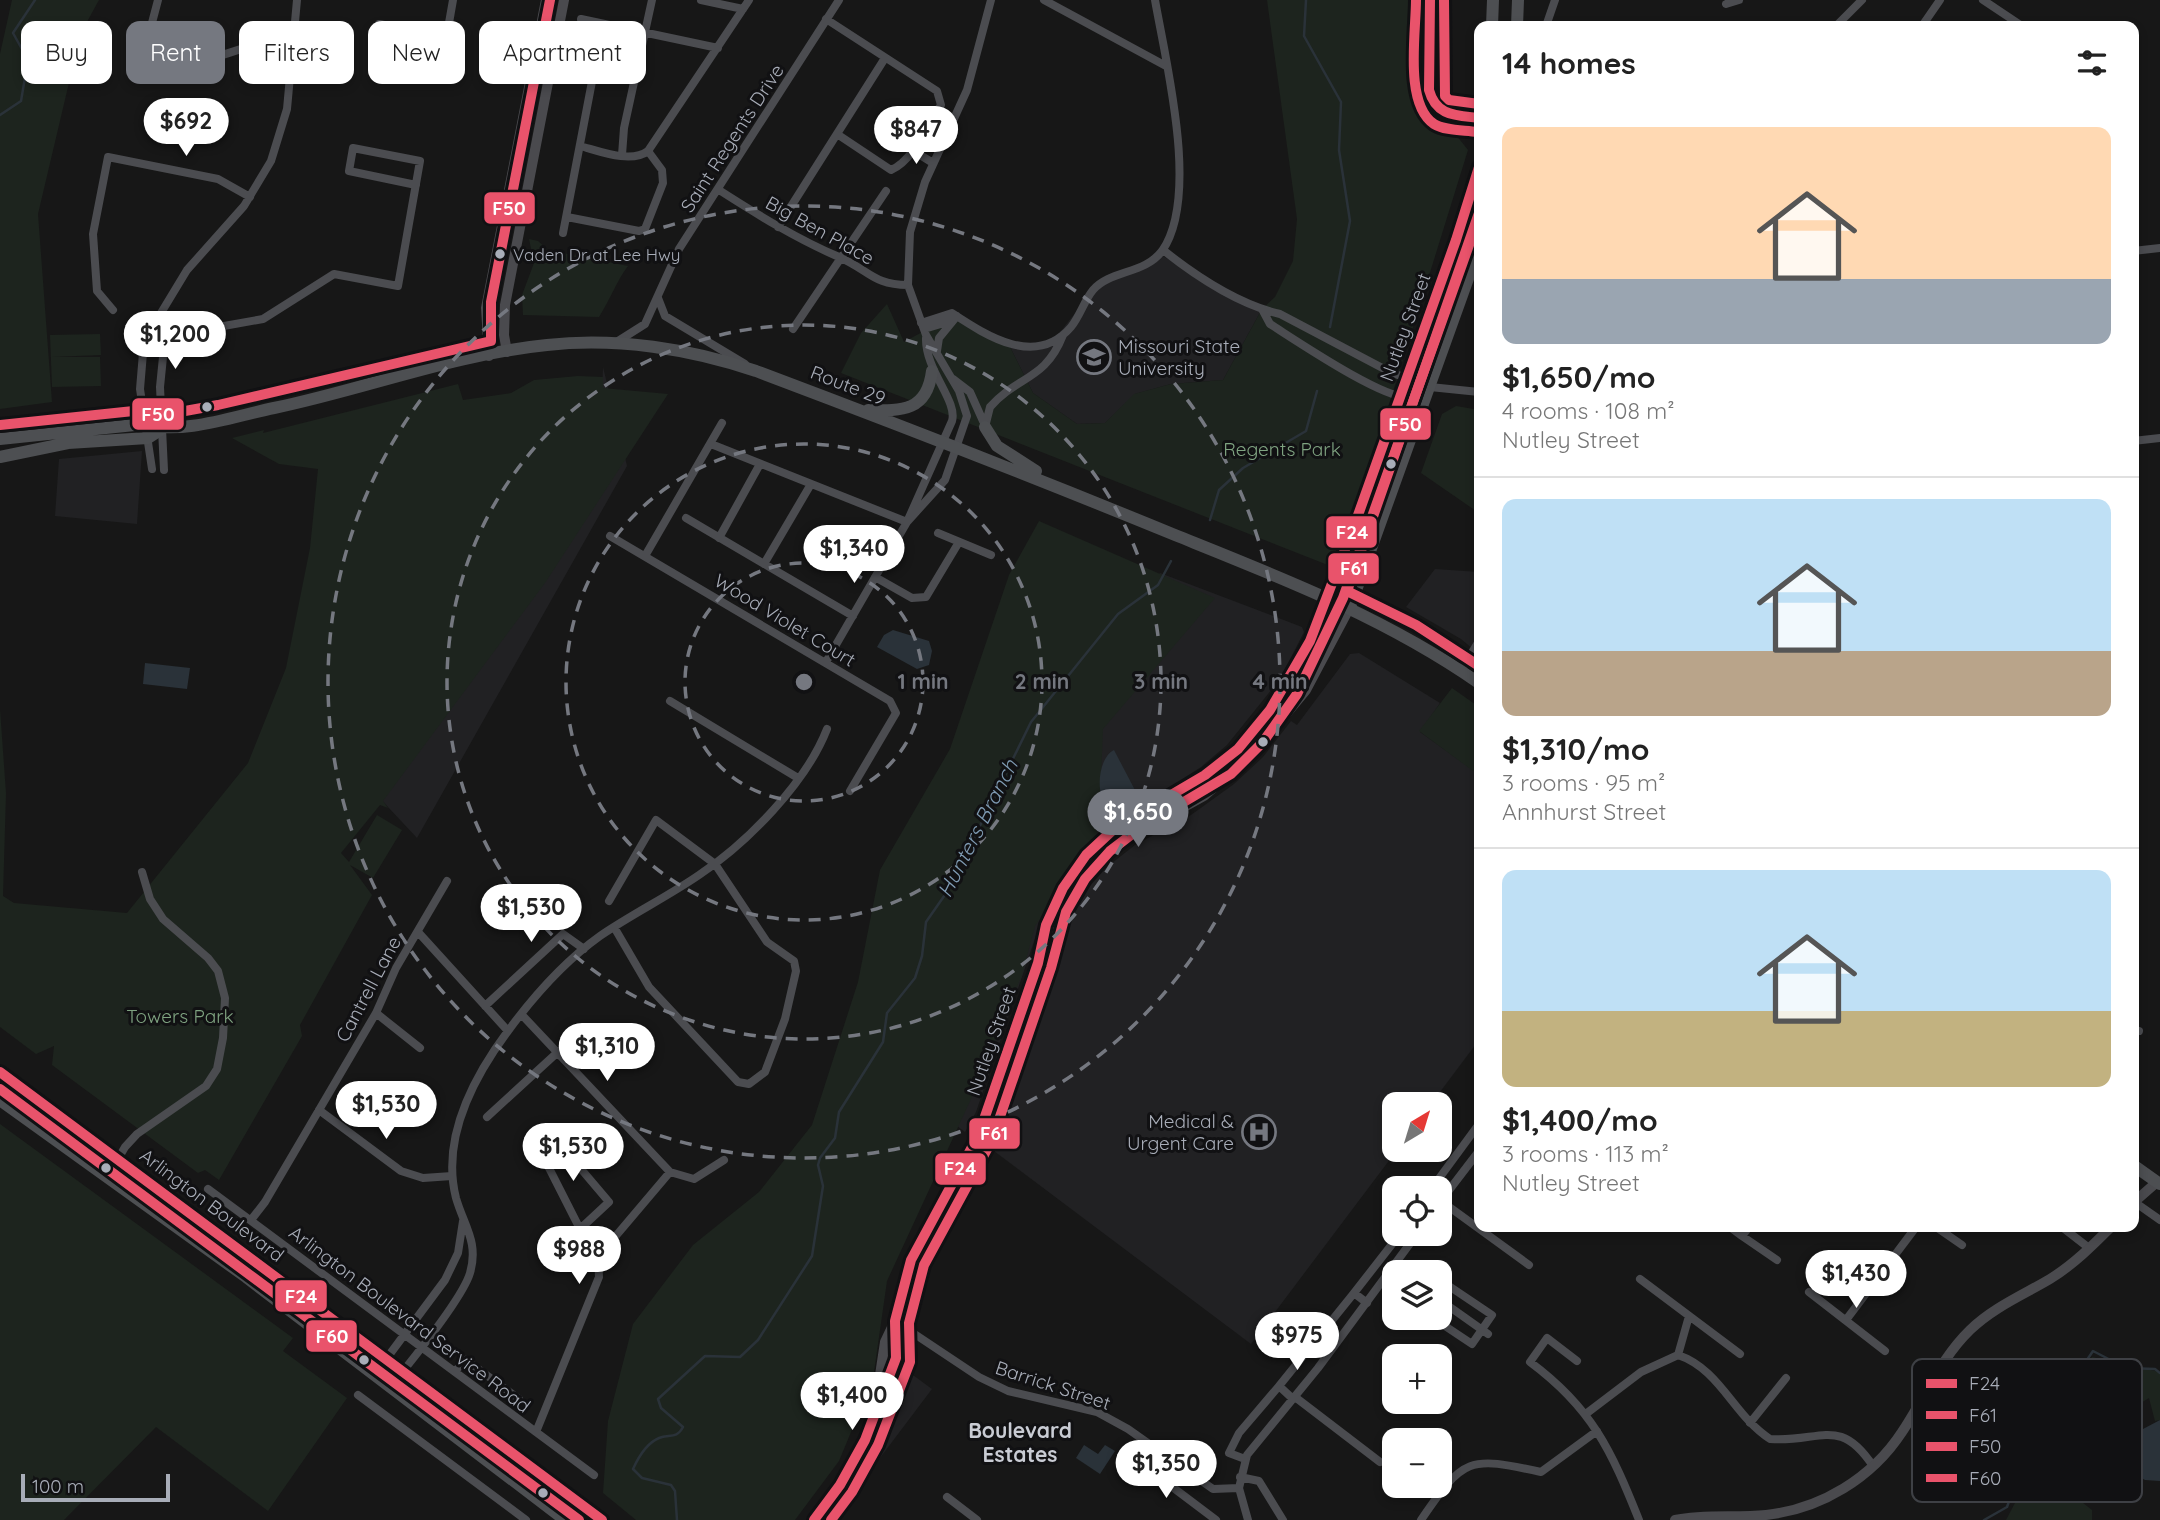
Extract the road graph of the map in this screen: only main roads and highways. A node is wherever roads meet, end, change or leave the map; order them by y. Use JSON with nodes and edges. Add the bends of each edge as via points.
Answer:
{"nodes":[{"id":1,"x":546,"y":0,"type":"edge"},
{"id":2,"x":564,"y":0,"type":"edge"},
{"id":3,"x":1430,"y":0,"type":"edge"},
{"id":4,"x":1493,"y":0,"type":"edge"},
{"id":5,"x":1518,"y":0,"type":"edge"},
{"id":6,"x":1492,"y":21,"type":"edge"},
{"id":7,"x":1517,"y":21,"type":"edge"},
{"id":8,"x":1474,"y":117,"type":"edge"},
{"id":9,"x":1474,"y":182,"type":"edge"},
{"id":10,"x":1474,"y":262,"type":"edge"},
{"id":11,"x":507,"y":352,"type":"junction"},
{"id":12,"x":489,"y":356,"type":"junction"},
{"id":13,"x":932,"y":371,"type":"road end"},
{"id":14,"x":856,"y":409,"type":"junction"},
{"id":15,"x":985,"y":427,"type":"road end"},
{"id":16,"x":162,"y":429,"type":"junction"},
{"id":17,"x":0,"y":439,"type":"edge"},
{"id":18,"x":0,"y":457,"type":"edge"},
{"id":19,"x":1066,"y":490,"type":"junction"},
{"id":20,"x":1330,"y":598,"type":"junction"},
{"id":21,"x":1350,"y":607,"type":"junction"},
{"id":22,"x":1474,"y":679,"type":"edge"},
{"id":23,"x":1038,"y":963,"type":"junction"},
{"id":24,"x":0,"y":1072,"type":"edge"},
{"id":25,"x":0,"y":1100,"type":"edge"},
{"id":26,"x":2139,"y":1169,"type":"edge"},
{"id":27,"x":2159,"y":1183,"type":"edge"},
{"id":28,"x":2139,"y":1198,"type":"edge"},
{"id":29,"x":2106,"y":1232,"type":"edge"},
{"id":30,"x":1945,"y":1359,"type":"edge"},
{"id":31,"x":1912,"y":1415,"type":"edge"},
{"id":32,"x":1790,"y":1515,"type":"edge"},
{"id":33,"x":565,"y":1520,"type":"edge"},
{"id":34,"x":602,"y":1520,"type":"edge"},
{"id":35,"x":814,"y":1520,"type":"edge"},
{"id":36,"x":1675,"y":1520,"type":"edge"}],
"edges":[{"from":1,"to":12,"type":"main road","via":[[486,308]]},
{"from":2,"to":11,"type":"main road","via":[[505,305]]},
{"from":3,"to":8,"type":"main road","via":[[1430,98],[1443,113]]},
{"from":4,"to":6,"type":"main road"},
{"from":5,"to":7,"type":"main road"},
{"from":9,"to":20,"type":"main road","name":"Nutley Street"},
{"from":10,"to":21,"type":"main road","name":"Nutley Street"},
{"from":11,"to":12,"type":"main road","name":"Route 29"},
{"from":11,"to":14,"type":"main road","name":"Route 29","via":[[550,344],[613,344],[706,356]]},
{"from":12,"to":16,"type":"main road","name":"Route 29","via":[[317,399]]},
{"from":13,"to":14,"type":"main road","via":[[927,394],[914,405],[888,411]]},
{"from":14,"to":19,"type":"main road","name":"Route 29"},
{"from":15,"to":19,"type":"main road","via":[[997,446]]},
{"from":16,"to":17,"type":"main road","name":"Route 29","via":[[144,424]]},
{"from":16,"to":18,"type":"main road","name":"Route 29","via":[[148,438],[68,443]]},
{"from":19,"to":20,"type":"main road","name":"Route 29"},
{"from":20,"to":21,"type":"main road","name":"Route 29"},
{"from":20,"to":23,"type":"main road","name":"Nutley Street","via":[[1294,676],[1241,747],[1203,779],[1114,829],[1082,863],[1049,915]]},
{"from":21,"to":22,"type":"main road","name":"Route 29"},
{"from":21,"to":23,"type":"main road","name":"Nutley Street","via":[[1321,666],[1281,723],[1237,770],[1204,796],[1130,836],[1096,863],[1069,898]]},
{"from":23,"to":35,"type":"main road","name":"Nutley Street","via":[[979,1134],[911,1260],[895,1321],[896,1358],[854,1462]]},
{"from":24,"to":34,"type":"main road","name":"Arlington Boulevard"},
{"from":25,"to":33,"type":"main road","name":"Arlington Boulevard","via":[[375,1374]]},
{"from":26,"to":27,"type":"main road"},
{"from":27,"to":28,"type":"main road"},
{"from":29,"to":30,"type":"main road","via":[[2062,1271],[2001,1305]]},
{"from":31,"to":32,"type":"main road","via":[[1897,1440],[1857,1480]]},
{"from":32,"to":36,"type":"main road"}]}
